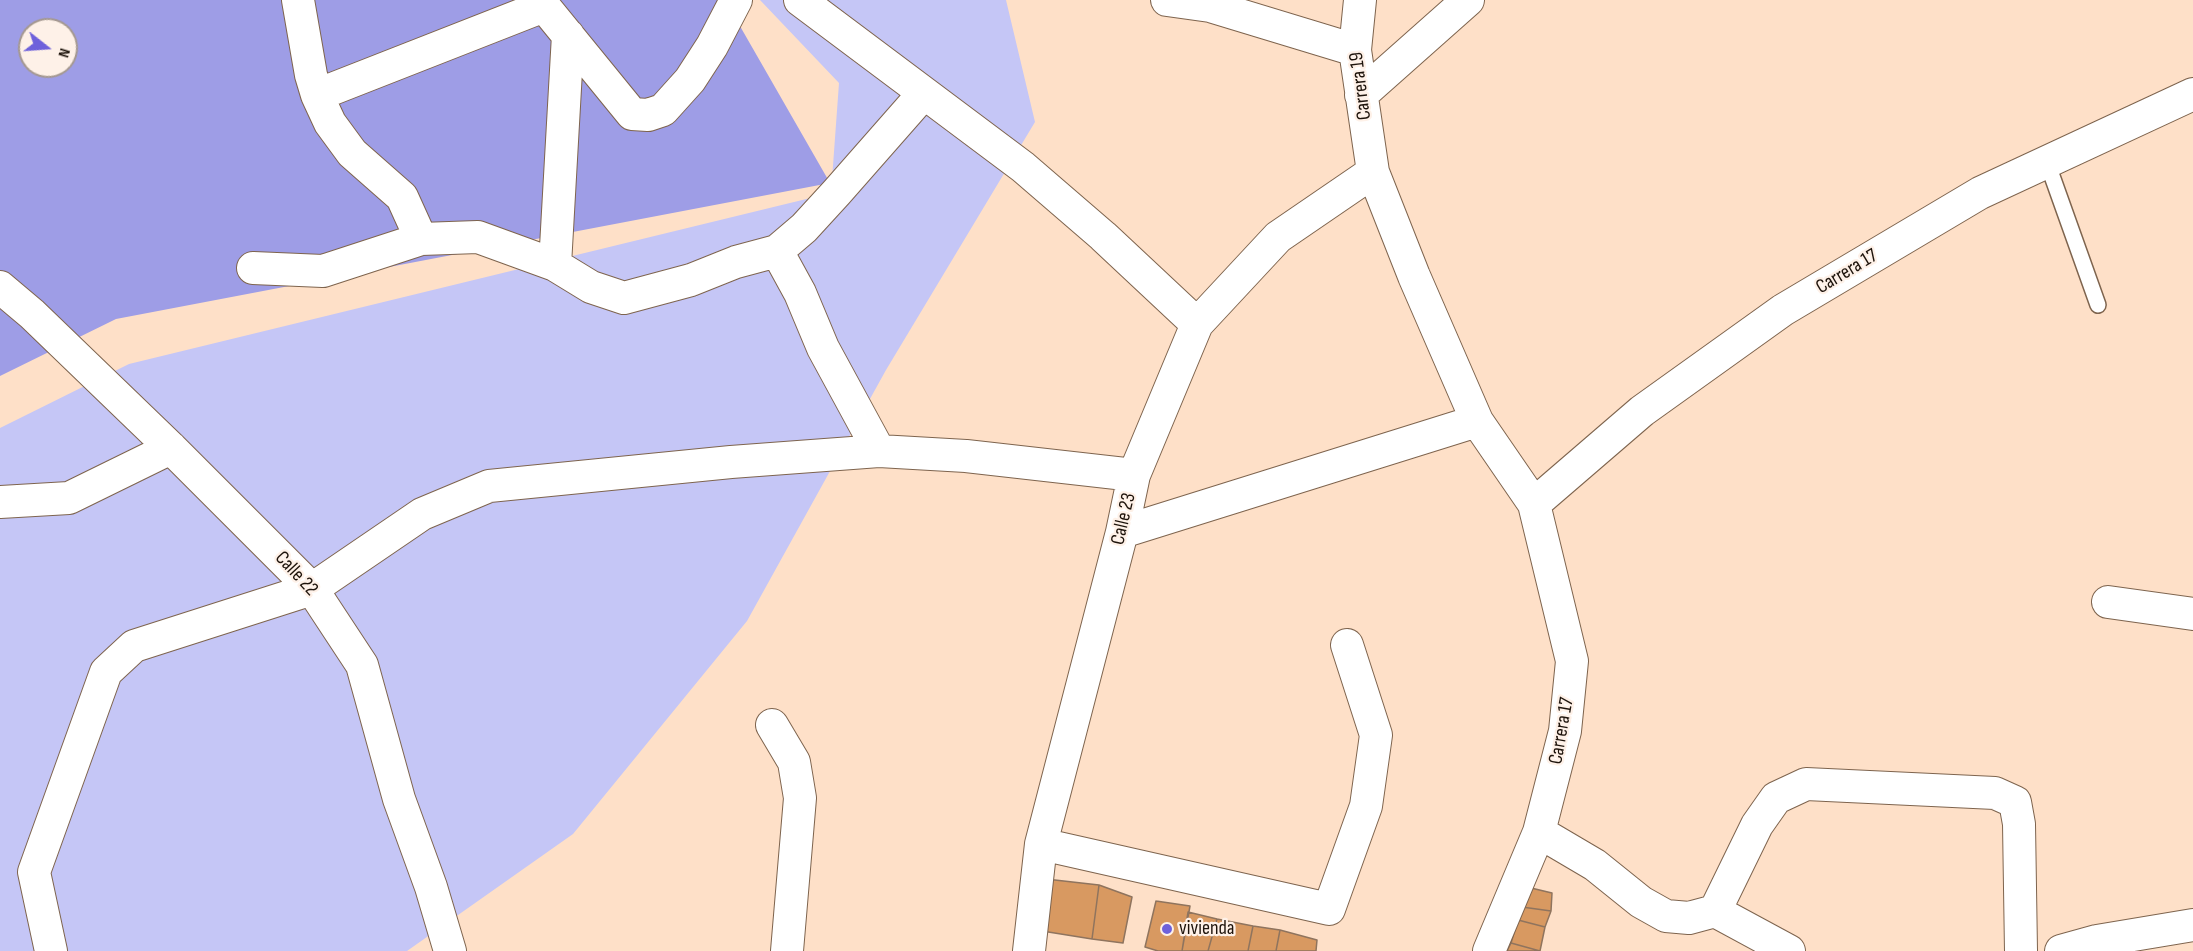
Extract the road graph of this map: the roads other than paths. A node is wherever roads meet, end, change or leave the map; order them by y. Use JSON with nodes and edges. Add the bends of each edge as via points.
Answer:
{"nodes":[{"id":1,"x":298,"y":0,"type":"edge"},
{"id":2,"x":736,"y":0,"type":"edge"},
{"id":3,"x":800,"y":0,"type":"edge"},
{"id":4,"x":1167,"y":0,"type":"edge"},
{"id":5,"x":1360,"y":0,"type":"edge"},
{"id":6,"x":1468,"y":0,"type":"edge"},
{"id":7,"x":542,"y":3,"type":"edge"},
{"id":8,"x":568,"y":35,"type":"junction"},
{"id":9,"x":1355,"y":50,"type":"junction"},
{"id":10,"x":924,"y":93,"type":"junction"},
{"id":11,"x":2193,"y":94,"type":"edge"},
{"id":12,"x":317,"y":95,"type":"junction"},
{"id":13,"x":1360,"y":96,"type":"junction"},
{"id":14,"x":2047,"y":162,"type":"junction"},
{"id":15,"x":1373,"y":172,"type":"junction"},
{"id":16,"x":421,"y":239,"type":"junction"},
{"id":17,"x":777,"y":251,"type":"junction"},
{"id":18,"x":555,"y":265,"type":"junction"},
{"id":19,"x":253,"y":268,"type":"dead end"},
{"id":20,"x":0,"y":287,"type":"edge"},
{"id":21,"x":2098,"y":305,"type":"dead end"},
{"id":22,"x":1197,"y":324,"type":"junction"},
{"id":23,"x":1477,"y":421,"type":"junction"},
{"id":24,"x":171,"y":448,"type":"junction"},
{"id":25,"x":879,"y":451,"type":"junction"},
{"id":26,"x":1134,"y":475,"type":"junction"},
{"id":27,"x":0,"y":502,"type":"edge"},
{"id":28,"x":1534,"y":504,"type":"junction"},
{"id":29,"x":1122,"y":532,"type":"junction"},
{"id":30,"x":312,"y":589,"type":"junction"},
{"id":31,"x":2108,"y":602,"type":"dead end"},
{"id":32,"x":2193,"y":614,"type":"edge"},
{"id":33,"x":1347,"y":645,"type":"dead end"},
{"id":34,"x":772,"y":725,"type":"dead end"},
{"id":35,"x":1539,"y":831,"type":"junction"},
{"id":36,"x":1041,"y":844,"type":"junction"},
{"id":37,"x":1715,"y":911,"type":"junction"},
{"id":38,"x":2193,"y":925,"type":"edge"},
{"id":39,"x":51,"y":951,"type":"edge"},
{"id":40,"x":450,"y":951,"type":"edge"},
{"id":41,"x":787,"y":951,"type":"edge"},
{"id":42,"x":1029,"y":951,"type":"edge"},
{"id":43,"x":1489,"y":951,"type":"edge"},
{"id":44,"x":1789,"y":951,"type":"edge"},
{"id":45,"x":2020,"y":951,"type":"edge"},
{"id":46,"x":2061,"y":951,"type":"edge"}],
"edges":[{"from":1,"to":12,"type":"street"},
{"from":2,"to":8,"type":"street","via":[[690,80],[663,110],[648,115],[632,114]]},
{"from":3,"to":10,"type":"street"},
{"from":4,"to":9,"type":"street","via":[[1210,6]]},
{"from":5,"to":9,"type":"street","name":"Carrera 19"},
{"from":6,"to":13,"type":"street"},
{"from":7,"to":8,"type":"street"},
{"from":7,"to":12,"type":"street"},
{"from":8,"to":18,"type":"street"},
{"from":9,"to":13,"type":"street","name":"Carrera 19"},
{"from":10,"to":17,"type":"street","via":[[831,199]]},
{"from":10,"to":22,"type":"street","via":[[1023,166]]},
{"from":11,"to":14,"type":"street","name":"Carrera 17"},
{"from":12,"to":16,"type":"street","via":[[330,123],[352,153],[402,197]]},
{"from":13,"to":15,"type":"street","name":"Carrera 19"},
{"from":14,"to":21,"type":"lane"},
{"from":14,"to":28,"type":"street","name":"Carrera 17","via":[[1980,193],[1783,310],[1642,411]]},
{"from":15,"to":22,"type":"street","name":"Calle 23","via":[[1278,237]]},
{"from":15,"to":23,"type":"street","name":"Carrera 17"},
{"from":16,"to":18,"type":"street","via":[[478,237]]},
{"from":16,"to":19,"type":"street","via":[[323,271]]},
{"from":17,"to":18,"type":"street","via":[[624,298],[591,287]]},
{"from":17,"to":25,"type":"street","via":[[823,348]]},
{"from":20,"to":24,"type":"street","name":"Calle 22"},
{"from":22,"to":26,"type":"street","name":"Calle 23"},
{"from":23,"to":28,"type":"street","name":"Carrera 17"},
{"from":23,"to":29,"type":"street"},
{"from":24,"to":27,"type":"street","via":[[69,498]]},
{"from":24,"to":30,"type":"street","name":"Calle 22"},
{"from":25,"to":26,"type":"street","via":[[966,456]]},
{"from":25,"to":30,"type":"street","via":[[489,486],[422,514]]},
{"from":26,"to":29,"type":"street","name":"Calle 23"},
{"from":28,"to":35,"type":"street","name":"Carrera 17","via":[[1572,661],[1565,731]]},
{"from":29,"to":36,"type":"street","name":"Calle 23"},
{"from":30,"to":39,"type":"street","via":[[134,646],[106,672],[34,873]]},
{"from":30,"to":40,"type":"street","name":"Calle 22","via":[[362,665],[399,799]]},
{"from":31,"to":32,"type":"street"},
{"from":33,"to":36,"type":"street","via":[[1376,735],[1366,806],[1329,909]]},
{"from":34,"to":41,"type":"street","via":[[794,762],[800,798]]},
{"from":35,"to":37,"type":"street","via":[[1666,916],[1689,918]]},
{"from":35,"to":43,"type":"street","name":"Carrera 17"},
{"from":36,"to":42,"type":"street","name":"Calle 23"},
{"from":37,"to":44,"type":"street"},
{"from":37,"to":45,"type":"street","via":[[1757,825],[1776,798],[1806,784],[1995,793],[2015,802],[2019,824]]},
{"from":38,"to":46,"type":"street"}]}
